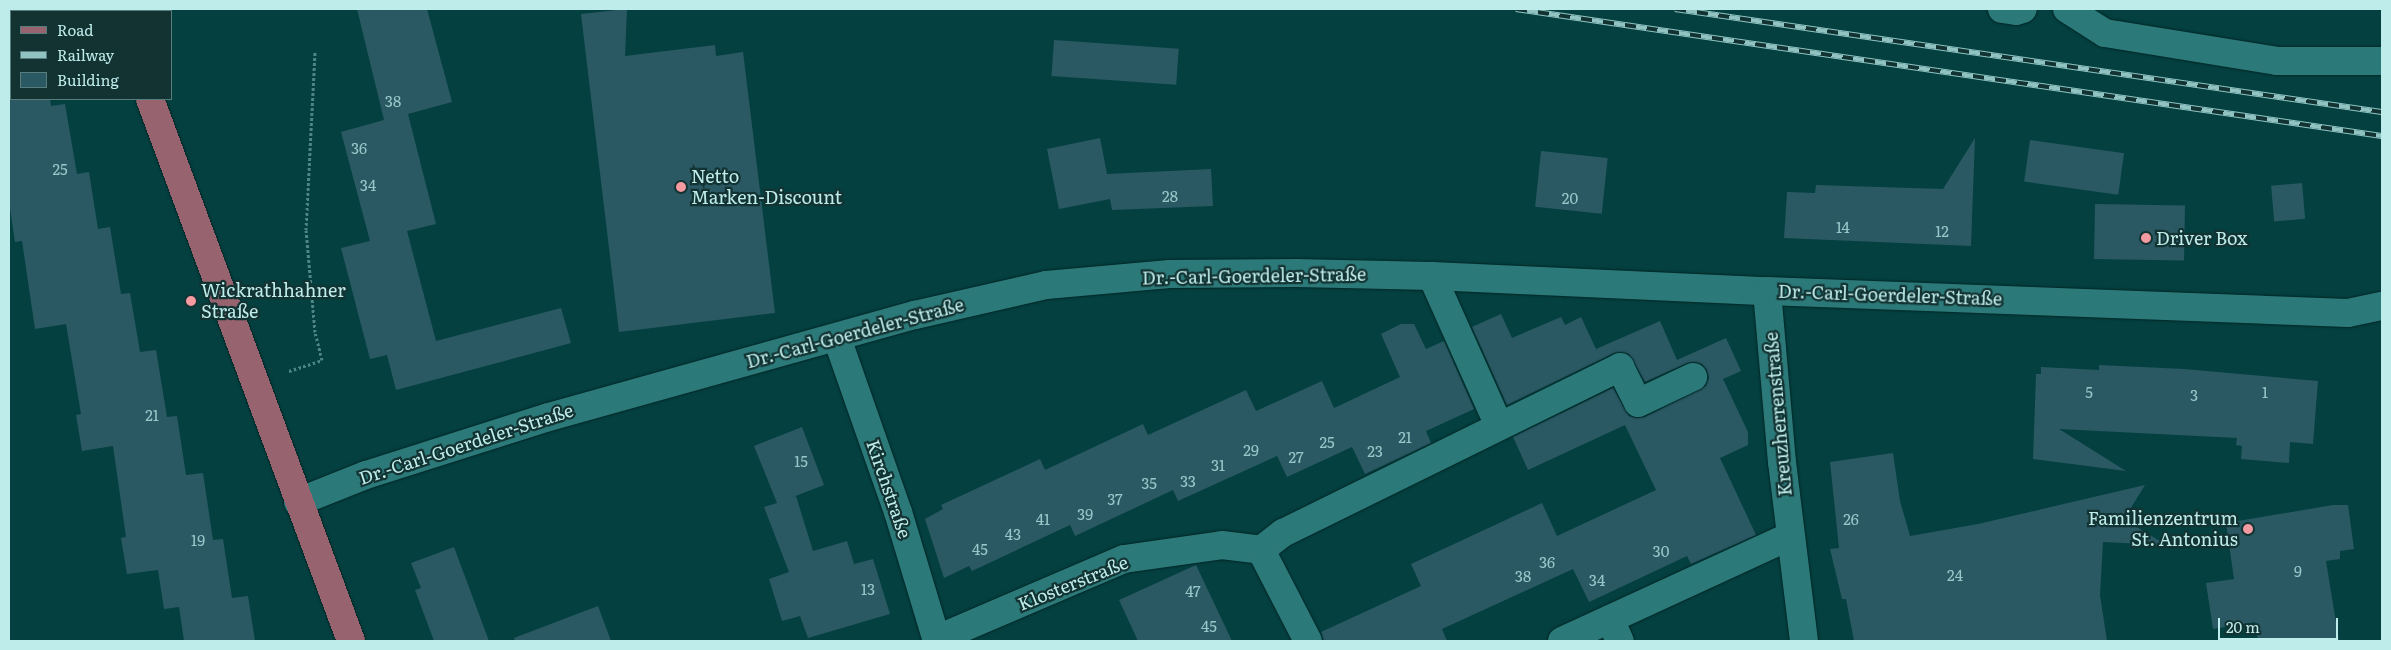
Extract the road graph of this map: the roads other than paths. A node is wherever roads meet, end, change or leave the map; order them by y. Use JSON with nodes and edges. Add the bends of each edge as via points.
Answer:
{"nodes":[{"id":1,"x":2002,"y":9,"type":"edge"},
{"id":2,"x":2023,"y":9,"type":"edge"},
{"id":3,"x":2067,"y":9,"type":"edge"},
{"id":4,"x":2382,"y":61,"type":"edge"},
{"id":5,"x":150,"y":100,"type":"edge"},
{"id":6,"x":1432,"y":276,"type":"junction"},
{"id":7,"x":1767,"y":292,"type":"junction"},
{"id":8,"x":2382,"y":306,"type":"edge"},
{"id":9,"x":2348,"y":313,"type":"junction"},
{"id":10,"x":2382,"y":325,"type":"edge"},
{"id":11,"x":837,"y":338,"type":"junction"},
{"id":12,"x":1694,"y":377,"type":"dead end"},
{"id":13,"x":1498,"y":426,"type":"junction"},
{"id":14,"x":298,"y":502,"type":"junction"},
{"id":15,"x":1790,"y":536,"type":"junction"},
{"id":16,"x":1262,"y":550,"type":"junction"},
{"id":17,"x":1615,"y":630,"type":"edge"},
{"id":18,"x":937,"y":640,"type":"edge"},
{"id":19,"x":351,"y":641,"type":"edge"},
{"id":20,"x":1308,"y":641,"type":"edge"},
{"id":21,"x":1562,"y":641,"type":"edge"},
{"id":22,"x":1804,"y":641,"type":"edge"}],
"edges":[{"from":1,"to":2,"type":"street"},
{"from":3,"to":4,"type":"street","via":[[2105,33],[2277,61]]},
{"from":5,"to":14,"type":"main road"},
{"from":6,"to":7,"type":"street","name":"Dr.-Carl-Goerdeler-Straße"},
{"from":6,"to":11,"type":"street","name":"Dr.-Carl-Goerdeler-Straße","via":[[1170,274],[1046,285],[915,315]]},
{"from":6,"to":13,"type":"street"},
{"from":7,"to":9,"type":"street","name":"Dr.-Carl-Goerdeler-Straße"},
{"from":7,"to":15,"type":"street","name":"Kreuzherrenstraße"},
{"from":8,"to":9,"type":"street","name":"Dr.-Carl-Goerdeler-Straße"},
{"from":9,"to":10,"type":"street","name":"Dr.-Carl-Goerdeler-Straße"},
{"from":11,"to":14,"type":"street","name":"Dr.-Carl-Goerdeler-Straße","via":[[549,416],[366,475]]},
{"from":11,"to":18,"type":"street","name":"Kirchstraße","via":[[898,512]]},
{"from":12,"to":13,"type":"street","via":[[1638,403],[1620,367]]},
{"from":13,"to":16,"type":"street","via":[[1283,533]]},
{"from":14,"to":19,"type":"main road"},
{"from":15,"to":17,"type":"street"},
{"from":15,"to":22,"type":"street","name":"Kreuzherrenstraße"},
{"from":16,"to":18,"type":"street","name":"Klosterstraße","via":[[1222,545],[1124,559]]},
{"from":16,"to":20,"type":"street"},
{"from":17,"to":21,"type":"street"}]}
